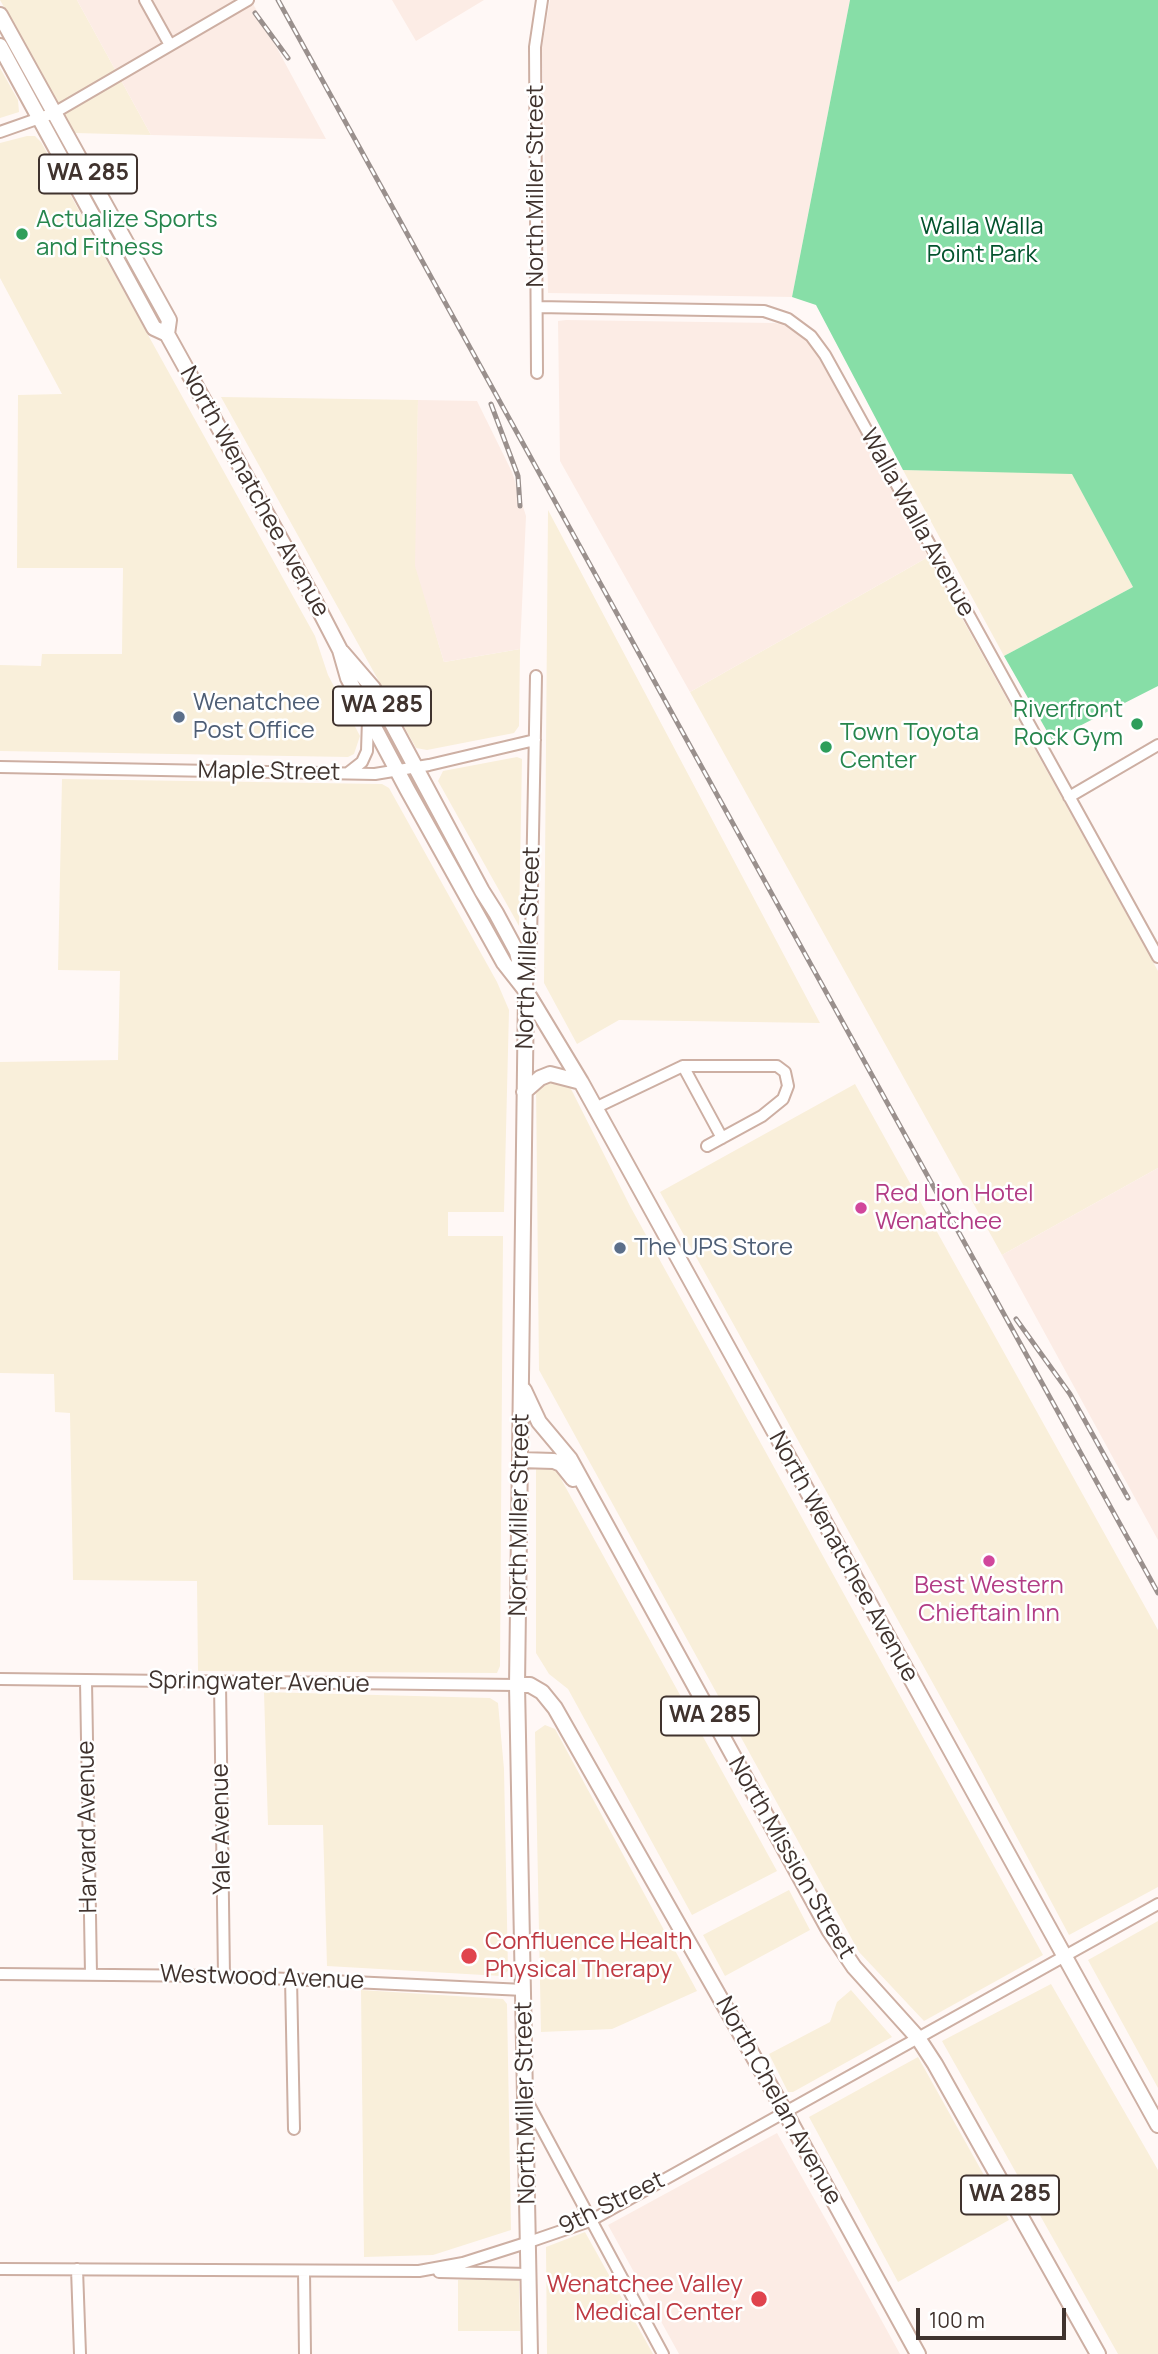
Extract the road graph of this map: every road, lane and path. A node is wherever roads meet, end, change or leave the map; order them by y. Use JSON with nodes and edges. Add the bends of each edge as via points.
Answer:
{"nodes":[{"id":1,"x":145,"y":0,"type":"edge"},
{"id":2,"x":248,"y":0,"type":"edge"},
{"id":3,"x":542,"y":0,"type":"edge"},
{"id":4,"x":0,"y":15,"type":"edge"},
{"id":5,"x":170,"y":45,"type":"junction"},
{"id":6,"x":0,"y":46,"type":"edge"},
{"id":7,"x":47,"y":116,"type":"junction"},
{"id":8,"x":0,"y":132,"type":"edge"},
{"id":9,"x":537,"y":307,"type":"junction"},
{"id":10,"x":537,"y":373,"type":"dead end"},
{"id":11,"x":340,"y":650,"type":"junction"},
{"id":12,"x":536,"y":676,"type":"dead end"},
{"id":13,"x":367,"y":714,"type":"junction"},
{"id":14,"x":535,"y":740,"type":"junction"},
{"id":15,"x":1158,"y":745,"type":"edge"},
{"id":16,"x":0,"y":767,"type":"edge"},
{"id":17,"x":415,"y":768,"type":"junction"},
{"id":18,"x":399,"y":770,"type":"junction"},
{"id":19,"x":348,"y":773,"type":"junction"},
{"id":20,"x":1069,"y":797,"type":"junction"},
{"id":21,"x":1158,"y":957,"type":"edge"},
{"id":22,"x":526,"y":991,"type":"junction"},
{"id":23,"x":683,"y":1066,"type":"junction"},
{"id":24,"x":581,"y":1082,"type":"junction"},
{"id":25,"x":524,"y":1092,"type":"junction"},
{"id":26,"x":595,"y":1108,"type":"junction"},
{"id":27,"x":722,"y":1138,"type":"junction"},
{"id":28,"x":707,"y":1146,"type":"dead end"},
{"id":29,"x":521,"y":1382,"type":"junction"},
{"id":30,"x":520,"y":1460,"type":"junction"},
{"id":31,"x":589,"y":1494,"type":"junction"},
{"id":32,"x":0,"y":1679,"type":"edge"},
{"id":33,"x":86,"y":1681,"type":"junction"},
{"id":34,"x":220,"y":1683,"type":"junction"},
{"id":35,"x":517,"y":1685,"type":"junction"},
{"id":36,"x":1158,"y":1904,"type":"edge"},
{"id":37,"x":1064,"y":1956,"type":"junction"},
{"id":38,"x":0,"y":1974,"type":"edge"},
{"id":39,"x":91,"y":1974,"type":"junction"},
{"id":40,"x":224,"y":1976,"type":"junction"},
{"id":41,"x":291,"y":1978,"type":"junction"},
{"id":42,"x":524,"y":1990,"type":"junction"},
{"id":43,"x":918,"y":2038,"type":"junction"},
{"id":44,"x":526,"y":2099,"type":"junction"},
{"id":45,"x":785,"y":2112,"type":"junction"},
{"id":46,"x":1158,"y":2125,"type":"edge"},
{"id":47,"x":294,"y":2129,"type":"dead end"},
{"id":48,"x":590,"y":2221,"type":"junction"},
{"id":49,"x":529,"y":2242,"type":"junction"},
{"id":50,"x":0,"y":2269,"type":"edge"},
{"id":51,"x":77,"y":2269,"type":"junction"},
{"id":52,"x":304,"y":2271,"type":"junction"},
{"id":53,"x":419,"y":2271,"type":"junction"},
{"id":54,"x":529,"y":2274,"type":"junction"},
{"id":55,"x":80,"y":2354,"type":"edge"},
{"id":56,"x":305,"y":2354,"type":"edge"},
{"id":57,"x":530,"y":2354,"type":"edge"},
{"id":58,"x":663,"y":2354,"type":"edge"},
{"id":59,"x":918,"y":2354,"type":"edge"},
{"id":60,"x":1098,"y":2354,"type":"edge"}],
"edges":[{"from":1,"to":5,"type":"street"},
{"from":2,"to":5,"type":"street"},
{"from":3,"to":9,"type":"street","name":"North Miller Street","via":[[535,47]]},
{"from":4,"to":7,"type":"main road","name":"North Wenatchee Avenue","number":"WA 285"},
{"from":5,"to":7,"type":"street"},
{"from":6,"to":7,"type":"main road","name":"North Wenatchee Avenue","number":"WA 285"},
{"from":7,"to":8,"type":"street"},
{"from":7,"to":11,"type":"main road","name":"North Wenatchee Avenue","number":"WA 285","via":[[169,320],[167,334]]},
{"from":9,"to":10,"type":"street","name":"North Miller Street"},
{"from":9,"to":20,"type":"street","name":"Walla Walla Avenue","via":[[764,311],[803,329],[825,355]]},
{"from":11,"to":13,"type":"main road","name":"North Wenatchee Avenue","number":"WA 285","via":[[348,678]]},
{"from":11,"to":17,"type":"main road","name":"North Wenatchee Avenue","number":"WA 285","via":[[373,688]]},
{"from":12,"to":14,"type":"street","name":"North Miller Street"},
{"from":13,"to":18,"type":"main road","name":"North Wenatchee Avenue","number":"WA 285"},
{"from":13,"to":19,"type":"street","number":"WA 285","via":[[367,751]]},
{"from":14,"to":17,"type":"street","name":"Maple Street"},
{"from":14,"to":22,"type":"street","name":"North Miller Street"},
{"from":15,"to":20,"type":"street"},
{"from":16,"to":19,"type":"street","name":"Maple Street"},
{"from":17,"to":18,"type":"street","name":"Maple Street"},
{"from":17,"to":22,"type":"main road","name":"North Wenatchee Avenue","number":"WA 285","via":[[517,952]]},
{"from":18,"to":19,"type":"street","name":"Maple Street"},
{"from":18,"to":22,"type":"main road","name":"North Wenatchee Avenue","number":"WA 285","via":[[504,963]]},
{"from":20,"to":21,"type":"street","name":"Walla Walla Avenue"},
{"from":22,"to":24,"type":"main road","name":"North Wenatchee Avenue"},
{"from":22,"to":25,"type":"main road","name":"North Miller Street","number":"WA 285"},
{"from":23,"to":26,"type":"street"},
{"from":23,"to":27,"type":"street"},
{"from":23,"to":27,"type":"street","via":[[777,1066],[785,1072],[788,1086],[783,1099]]},
{"from":24,"to":25,"type":"main road","via":[[550,1074]]},
{"from":24,"to":26,"type":"main road","name":"North Wenatchee Avenue"},
{"from":25,"to":29,"type":"main road","name":"North Miller Street","number":"WA 285"},
{"from":26,"to":37,"type":"main road","name":"North Wenatchee Avenue"},
{"from":27,"to":28,"type":"street"},
{"from":29,"to":30,"type":"main road","name":"North Miller Street","number":"WA 285"},
{"from":29,"to":31,"type":"main road","name":"North Mission Street","number":"WA 285","via":[[539,1422],[570,1459]]},
{"from":30,"to":31,"type":"main road","name":"North Mission Street","number":"WA 285","via":[[561,1464]]},
{"from":30,"to":35,"type":"main road","name":"North Miller Street","number":"WA 285"},
{"from":31,"to":43,"type":"main road","name":"North Mission Street","number":"WA 285","via":[[829,1930],[854,1967]]},
{"from":32,"to":33,"type":"street","name":"Springwater Avenue"},
{"from":33,"to":34,"type":"street","name":"Springwater Avenue"},
{"from":33,"to":39,"type":"street","name":"Harvard Avenue"},
{"from":34,"to":35,"type":"street","name":"Springwater Avenue"},
{"from":34,"to":40,"type":"street","name":"Yale Avenue"},
{"from":35,"to":42,"type":"main road","name":"North Miller Street"},
{"from":35,"to":45,"type":"main road","name":"North Chelan Avenue","via":[[530,1685],[542,1692],[555,1709]]},
{"from":36,"to":37,"type":"street","name":"9th Street"},
{"from":37,"to":43,"type":"street","name":"9th Street"},
{"from":37,"to":46,"type":"main road","name":"North Wenatchee Avenue"},
{"from":38,"to":39,"type":"street","name":"Westwood Avenue"},
{"from":39,"to":40,"type":"street","name":"Westwood Avenue"},
{"from":40,"to":41,"type":"street","name":"Westwood Avenue"},
{"from":41,"to":42,"type":"street","name":"Westwood Avenue"},
{"from":41,"to":47,"type":"street"},
{"from":42,"to":44,"type":"main road","name":"North Miller Street"},
{"from":43,"to":45,"type":"street","name":"9th Street"},
{"from":43,"to":60,"type":"main road","name":"North Mission Street","number":"WA 285"},
{"from":44,"to":48,"type":"street"},
{"from":44,"to":49,"type":"main road","name":"North Miller Street"},
{"from":45,"to":48,"type":"street","name":"9th Street"},
{"from":45,"to":59,"type":"main road","name":"North Chelan Avenue"},
{"from":48,"to":49,"type":"street","name":"9th Street"},
{"from":48,"to":58,"type":"street"},
{"from":49,"to":53,"type":"street","name":"9th Street"},
{"from":49,"to":54,"type":"main road","name":"North Miller Street"},
{"from":50,"to":51,"type":"street","name":"9th Street"},
{"from":51,"to":52,"type":"street","name":"9th Street"},
{"from":51,"to":55,"type":"street"},
{"from":52,"to":53,"type":"street","name":"9th Street"},
{"from":52,"to":56,"type":"street"},
{"from":53,"to":54,"type":"street"},
{"from":54,"to":57,"type":"main road","name":"North Miller Street"}]}
